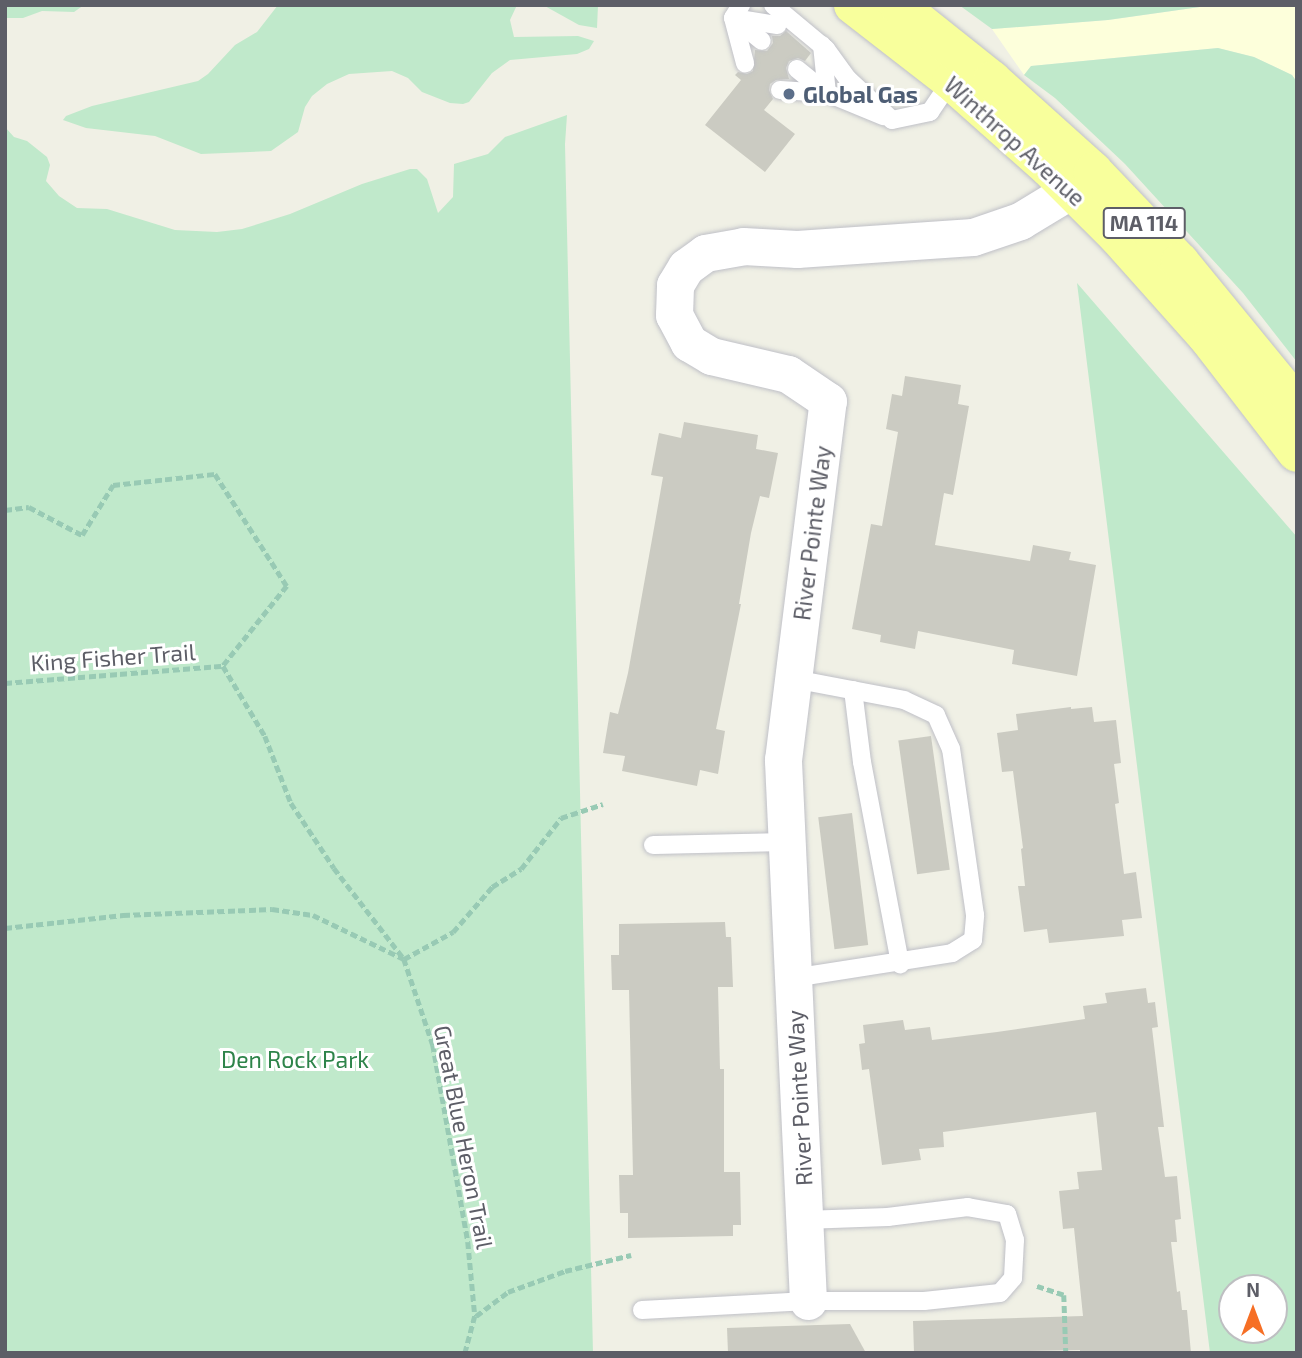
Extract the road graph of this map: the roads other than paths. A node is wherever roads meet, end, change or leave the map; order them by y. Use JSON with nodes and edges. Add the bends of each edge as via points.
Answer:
{"nodes":[{"id":1,"x":773,"y":5,"type":"edge"},
{"id":2,"x":876,"y":8,"type":"edge"},
{"id":3,"x":737,"y":12,"type":"edge"},
{"id":4,"x":777,"y":25,"type":"dead end"},
{"id":5,"x":762,"y":41,"type":"dead end"},
{"id":6,"x":816,"y":50,"type":"junction"},
{"id":7,"x":745,"y":63,"type":"dead end"},
{"id":8,"x":797,"y":69,"type":"dead end"},
{"id":9,"x":960,"y":71,"type":"junction"},
{"id":10,"x":780,"y":90,"type":"dead end"},
{"id":11,"x":827,"y":93,"type":"junction"},
{"id":12,"x":892,"y":120,"type":"junction"},
{"id":13,"x":1082,"y":180,"type":"junction"},
{"id":14,"x":1297,"y":405,"type":"edge"},
{"id":15,"x":1297,"y":453,"type":"edge"},
{"id":16,"x":794,"y":679,"type":"junction"},
{"id":17,"x":853,"y":690,"type":"junction"},
{"id":18,"x":788,"y":842,"type":"junction"},
{"id":19,"x":653,"y":845,"type":"dead end"},
{"id":20,"x":900,"y":964,"type":"junction"},
{"id":21,"x":793,"y":978,"type":"junction"},
{"id":22,"x":804,"y":1220,"type":"junction"},
{"id":23,"x":808,"y":1301,"type":"junction"},
{"id":24,"x":642,"y":1310,"type":"dead end"}],
"edges":[{"from":1,"to":6,"type":"lane"},
{"from":2,"to":9,"type":"highway","name":"Winthrop Avenue","number":"MA 114"},
{"from":3,"to":4,"type":"lane"},
{"from":3,"to":5,"type":"lane"},
{"from":3,"to":7,"type":"lane"},
{"from":6,"to":11,"type":"lane"},
{"from":6,"to":12,"type":"lane"},
{"from":8,"to":11,"type":"lane"},
{"from":9,"to":12,"type":"lane","via":[[930,112]]},
{"from":9,"to":13,"type":"highway","name":"Winthrop Avenue","number":"MA 114"},
{"from":10,"to":11,"type":"lane"},
{"from":11,"to":12,"type":"lane"},
{"from":13,"to":14,"type":"highway","name":"Winthrop Avenue","number":"MA 114","via":[[1180,262]]},
{"from":13,"to":15,"type":"highway","name":"Winthrop Avenue","number":"MA 114"},
{"from":13,"to":16,"type":"street","name":"River Pointe Way","via":[[1020,221],[972,237],[810,248],[743,246],[705,253],[686,267],[676,285],[674,315],[689,343],[711,356],[788,374],[828,401]]},
{"from":16,"to":17,"type":"lane"},
{"from":16,"to":18,"type":"street","name":"River Pointe Way","via":[[783,760]]},
{"from":17,"to":20,"type":"lane"},
{"from":17,"to":20,"type":"lane","via":[[904,700],[936,715],[951,749],[975,915],[973,940],[951,953]]},
{"from":18,"to":19,"type":"lane"},
{"from":18,"to":21,"type":"street","name":"River Pointe Way"},
{"from":20,"to":21,"type":"lane"},
{"from":21,"to":22,"type":"street","name":"River Pointe Way"},
{"from":22,"to":23,"type":"street","name":"River Pointe Way"},
{"from":22,"to":23,"type":"lane","via":[[968,1208],[1007,1214],[1015,1240],[1013,1278],[1000,1293]]},
{"from":23,"to":24,"type":"lane"}]}
